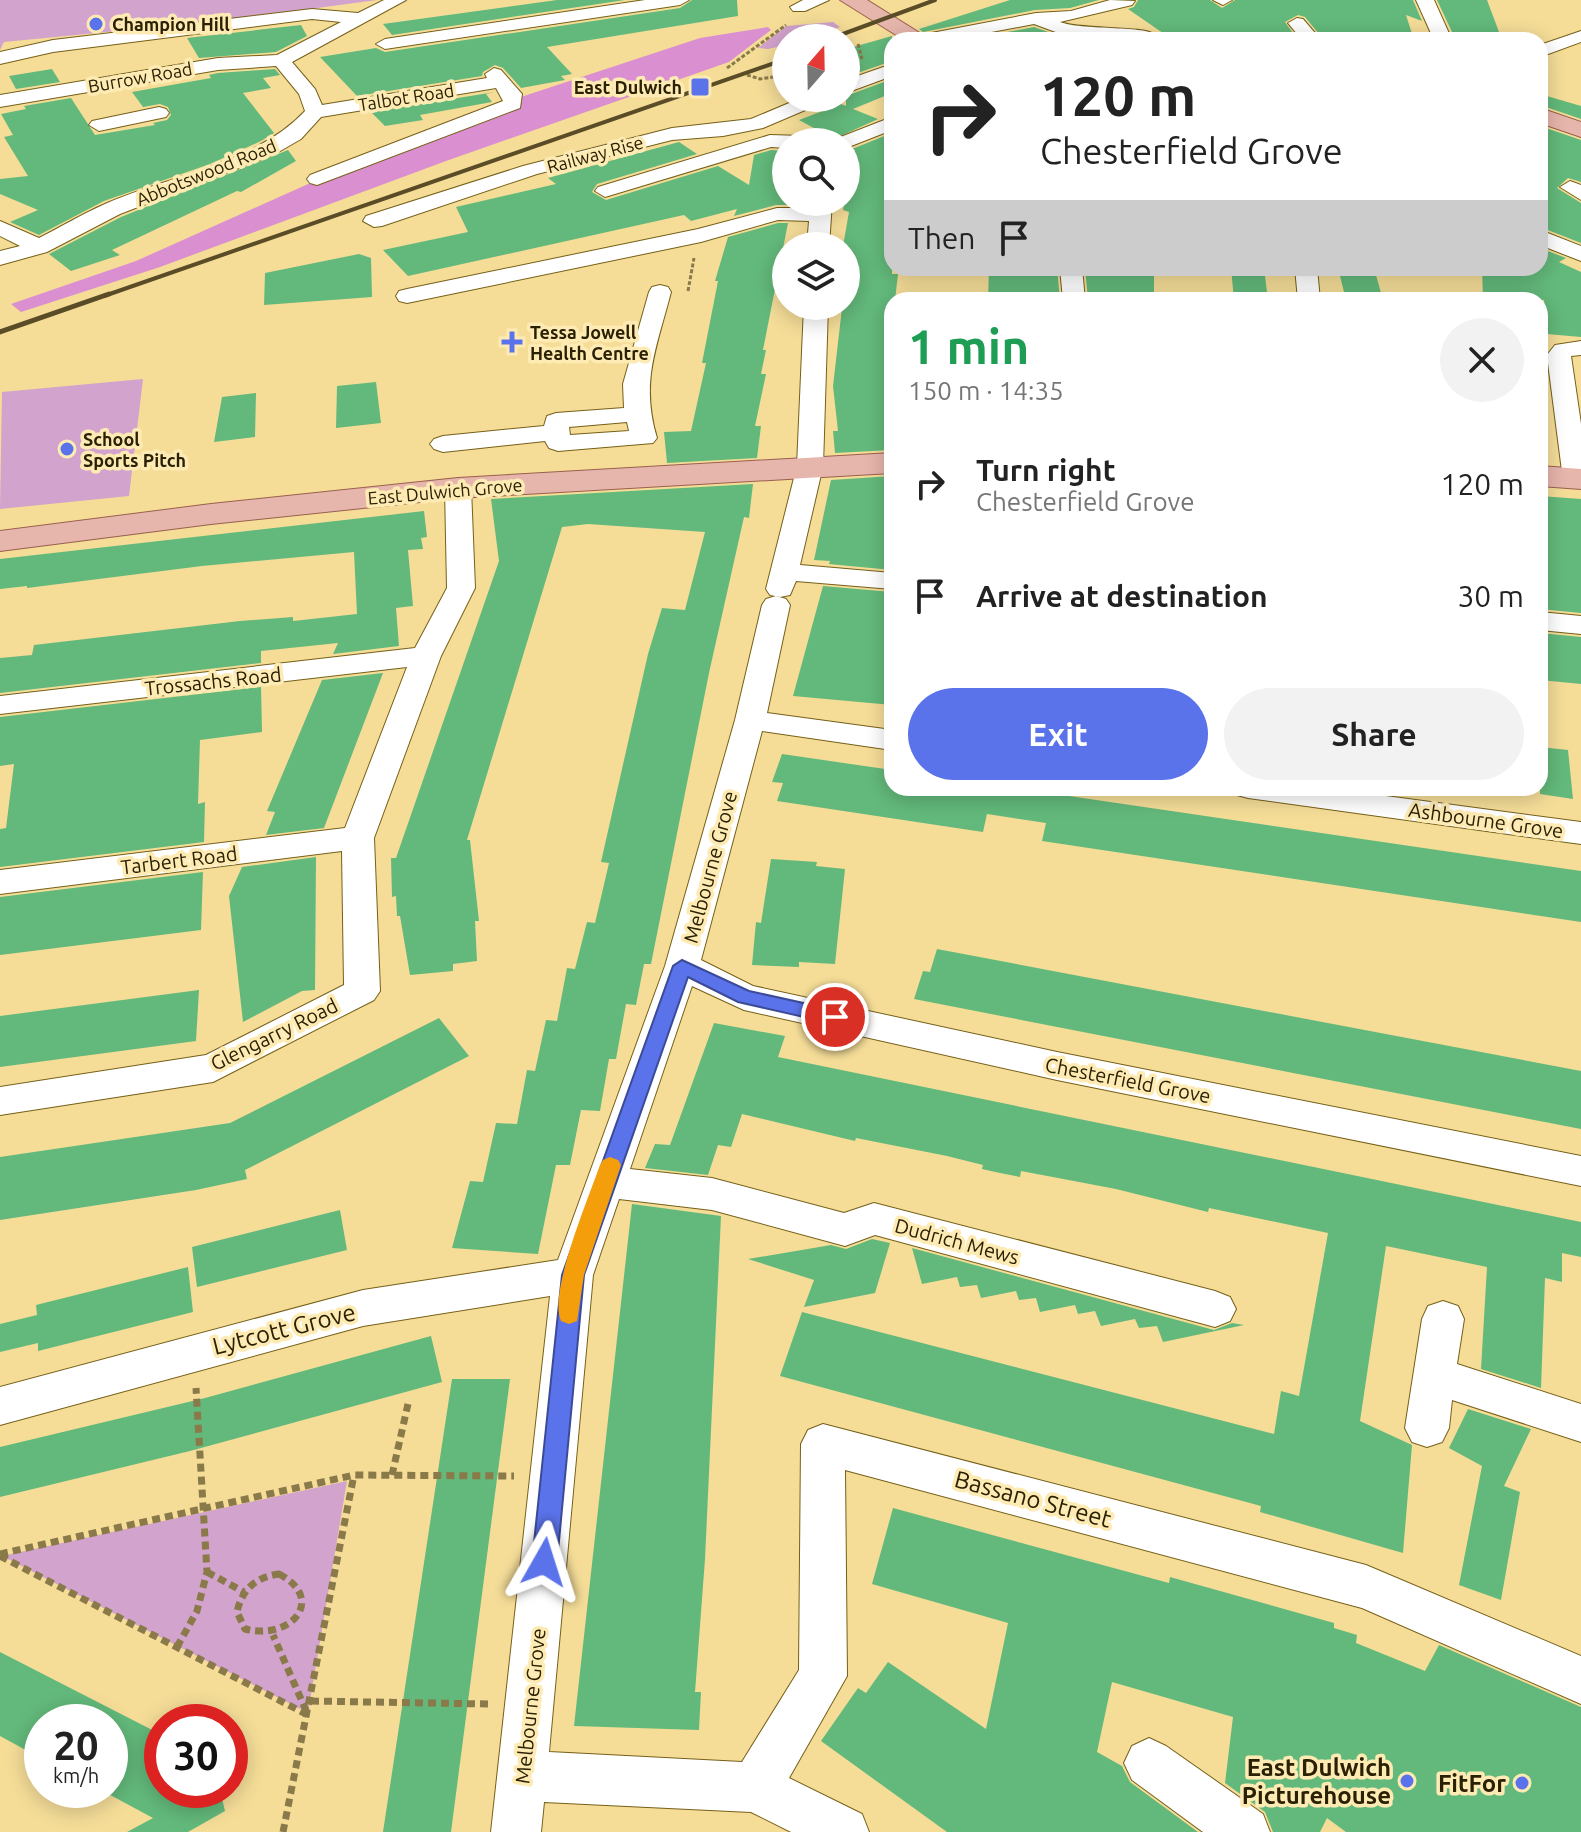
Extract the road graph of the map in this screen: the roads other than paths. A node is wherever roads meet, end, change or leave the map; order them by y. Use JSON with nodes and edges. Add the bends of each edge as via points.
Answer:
{"nodes":[{"id":1,"x":397,"y":0,"type":"edge"},
{"id":2,"x":680,"y":0,"type":"edge"},
{"id":3,"x":820,"y":0,"type":"edge"},
{"id":4,"x":1425,"y":0,"type":"edge"},
{"id":5,"x":854,"y":1,"type":"edge"},
{"id":6,"x":1126,"y":1,"type":"edge"},
{"id":7,"x":798,"y":15,"type":"road end"},
{"id":8,"x":357,"y":18,"type":"junction"},
{"id":9,"x":1036,"y":18,"type":"junction"},
{"id":10,"x":1297,"y":23,"type":"dead end"},
{"id":11,"x":906,"y":32,"type":"edge"},
{"id":12,"x":962,"y":32,"type":"edge"},
{"id":13,"x":1085,"y":32,"type":"edge"},
{"id":14,"x":1305,"y":32,"type":"edge"},
{"id":15,"x":1439,"y":32,"type":"edge"},
{"id":16,"x":1581,"y":36,"type":"edge"},
{"id":17,"x":385,"y":44,"type":"dead end"},
{"id":18,"x":1548,"y":48,"type":"edge"},
{"id":19,"x":0,"y":58,"type":"edge"},
{"id":20,"x":281,"y":60,"type":"junction"},
{"id":21,"x":884,"y":73,"type":"edge"},
{"id":22,"x":860,"y":82,"type":"edge"},
{"id":23,"x":104,"y":83,"type":"junction"},
{"id":24,"x":315,"y":98,"type":"junction"},
{"id":25,"x":0,"y":101,"type":"edge"},
{"id":26,"x":784,"y":112,"type":"edge"},
{"id":27,"x":159,"y":113,"type":"dead end"},
{"id":28,"x":1548,"y":118,"type":"edge"},
{"id":29,"x":127,"y":119,"type":"junction"},
{"id":30,"x":99,"y":125,"type":"dead end"},
{"id":31,"x":884,"y":126,"type":"edge"},
{"id":32,"x":1581,"y":130,"type":"edge"},
{"id":33,"x":860,"y":136,"type":"edge"},
{"id":34,"x":772,"y":141,"type":"edge"},
{"id":35,"x":317,"y":179,"type":"dead end"},
{"id":36,"x":605,"y":191,"type":"dead end"},
{"id":37,"x":772,"y":215,"type":"edge"},
{"id":38,"x":374,"y":221,"type":"dead end"},
{"id":39,"x":0,"y":227,"type":"edge"},
{"id":40,"x":1548,"y":240,"type":"edge"},
{"id":41,"x":39,"y":247,"type":"junction"},
{"id":42,"x":1581,"y":254,"type":"edge"},
{"id":43,"x":0,"y":258,"type":"edge"},
{"id":44,"x":660,"y":292,"type":"dead end"},
{"id":45,"x":407,"y":296,"type":"dead end"},
{"id":46,"x":815,"y":320,"type":"edge"},
{"id":47,"x":1572,"y":349,"type":"edge"},
{"id":48,"x":641,"y":426,"type":"junction"},
{"id":49,"x":443,"y":444,"type":"dead end"},
{"id":50,"x":884,"y":463,"type":"edge"},
{"id":51,"x":810,"y":466,"type":"junction"},
{"id":52,"x":645,"y":476,"type":"junction"},
{"id":53,"x":1548,"y":477,"type":"edge"},
{"id":54,"x":1578,"y":479,"type":"edge"},
{"id":55,"x":458,"y":488,"type":"junction"},
{"id":56,"x":0,"y":541,"type":"edge"},
{"id":57,"x":884,"y":582,"type":"edge"},
{"id":58,"x":781,"y":589,"type":"junction"},
{"id":59,"x":1548,"y":622,"type":"edge"},
{"id":60,"x":1581,"y":625,"type":"edge"},
{"id":61,"x":426,"y":656,"type":"junction"},
{"id":62,"x":0,"y":705,"type":"edge"},
{"id":63,"x":750,"y":720,"type":"junction"},
{"id":64,"x":884,"y":739,"type":"edge"},
{"id":65,"x":1307,"y":796,"type":"edge"},
{"id":66,"x":1581,"y":833,"type":"edge"},
{"id":67,"x":358,"y":838,"type":"junction"},
{"id":68,"x":0,"y":882,"type":"edge"},
{"id":69,"x":682,"y":966,"type":"junction"},
{"id":70,"x":0,"y":1101,"type":"edge"},
{"id":71,"x":1581,"y":1171,"type":"edge"},
{"id":72,"x":604,"y":1182,"type":"junction"},
{"id":73,"x":573,"y":1275,"type":"junction"},
{"id":74,"x":1215,"y":1309,"type":"dead end"},
{"id":75,"x":1443,"y":1319,"type":"dead end"},
{"id":76,"x":1435,"y":1376,"type":"junction"},
{"id":77,"x":0,"y":1406,"type":"edge"},
{"id":78,"x":1581,"y":1423,"type":"edge"},
{"id":79,"x":1427,"y":1428,"type":"dead end"},
{"id":80,"x":1581,"y":1680,"type":"edge"},
{"id":81,"x":1149,"y":1763,"type":"dead end"},
{"id":82,"x":523,"y":1776,"type":"junction"},
{"id":83,"x":755,"y":1787,"type":"junction"},
{"id":84,"x":516,"y":1832,"type":"edge"},
{"id":85,"x":844,"y":1832,"type":"edge"},
{"id":86,"x":1245,"y":1832,"type":"edge"}],
"edges":[{"from":1,"to":8,"type":"street"},
{"from":2,"to":17,"type":"street","via":[[430,45]]},
{"from":3,"to":7,"type":"street"},
{"from":4,"to":15,"type":"street"},
{"from":5,"to":11,"type":"main road"},
{"from":6,"to":9,"type":"street","via":[[1072,16]]},
{"from":8,"to":19,"type":"street","via":[[325,13],[54,42]]},
{"from":8,"to":20,"type":"street"},
{"from":9,"to":12,"type":"street"},
{"from":9,"to":13,"type":"street"},
{"from":10,"to":14,"type":"street"},
{"from":16,"to":18,"type":"street"},
{"from":20,"to":23,"type":"street","name":"Burrow Road","via":[[175,64]]},
{"from":20,"to":24,"type":"street"},
{"from":21,"to":22,"type":"street"},
{"from":23,"to":25,"type":"street","name":"Burrow Road"},
{"from":23,"to":29,"type":"street"},
{"from":24,"to":35,"type":"street","name":"Talbot Road","via":[[496,78],[512,94],[513,104]]},
{"from":24,"to":41,"type":"street","name":"Abbotswood Road","via":[[294,135],[268,150],[112,209]]},
{"from":26,"to":38,"type":"street","name":"Railway Rise","via":[[756,124],[672,134],[530,170]]},
{"from":27,"to":29,"type":"street"},
{"from":28,"to":32,"type":"main road"},
{"from":29,"to":30,"type":"street"},
{"from":31,"to":33,"type":"street"},
{"from":34,"to":36,"type":"street"},
{"from":37,"to":45,"type":"street"},
{"from":39,"to":41,"type":"street"},
{"from":40,"to":42,"type":"street"},
{"from":41,"to":43,"type":"street","name":"Abbotswood Road"},
{"from":44,"to":48,"type":"street","via":[[635,384]]},
{"from":46,"to":51,"type":"street","name":"Melbourne Grove"},
{"from":47,"to":54,"type":"street","via":[[1559,355]]},
{"from":48,"to":49,"type":"street","via":[[558,443],[557,432]]},
{"from":48,"to":52,"type":"street"},
{"from":50,"to":51,"type":"main road","name":"East Dulwich Grove"},
{"from":51,"to":52,"type":"main road","name":"East Dulwich Grove"},
{"from":51,"to":58,"type":"street","name":"Melbourne Grove"},
{"from":52,"to":55,"type":"main road","name":"East Dulwich Grove"},
{"from":53,"to":54,"type":"main road"},
{"from":55,"to":56,"type":"main road","name":"East Dulwich Grove"},
{"from":55,"to":61,"type":"street","name":"Glengarry Road","via":[[461,588]]},
{"from":57,"to":58,"type":"street"},
{"from":58,"to":63,"type":"street","name":"Melbourne Grove"},
{"from":59,"to":60,"type":"street"},
{"from":61,"to":62,"type":"street","name":"Trossachs Road"},
{"from":61,"to":67,"type":"street","name":"Glengarry Road"},
{"from":63,"to":64,"type":"street"},
{"from":63,"to":69,"type":"street","name":"Melbourne Grove"},
{"from":65,"to":66,"type":"street","name":"Ashbourne Grove"},
{"from":67,"to":68,"type":"street","name":"Tarbert Road"},
{"from":67,"to":70,"type":"street","name":"Glengarry Road","via":[[362,991],[213,1068]]},
{"from":69,"to":71,"type":"street","name":"Chesterfield Grove","via":[[744,997]]},
{"from":69,"to":72,"type":"street","name":"Melbourne Grove"},
{"from":72,"to":73,"type":"street","name":"Melbourne Grove"},
{"from":72,"to":74,"type":"street","name":"Dudrich Mews","via":[[712,1194],[845,1230],[874,1219]]},
{"from":73,"to":77,"type":"street","name":"Lytcott Grove","via":[[363,1308]]},
{"from":73,"to":82,"type":"street","name":"Melbourne Grove"},
{"from":75,"to":76,"type":"street"},
{"from":76,"to":78,"type":"street"},
{"from":76,"to":79,"type":"street"},
{"from":80,"to":83,"type":"street","name":"Bassano Street","via":[[1366,1587],[823,1444],[823,1676]]},
{"from":81,"to":86,"type":"street"},
{"from":82,"to":83,"type":"street"},
{"from":82,"to":84,"type":"street","name":"Melbourne Grove"},
{"from":83,"to":85,"type":"street"}]}
